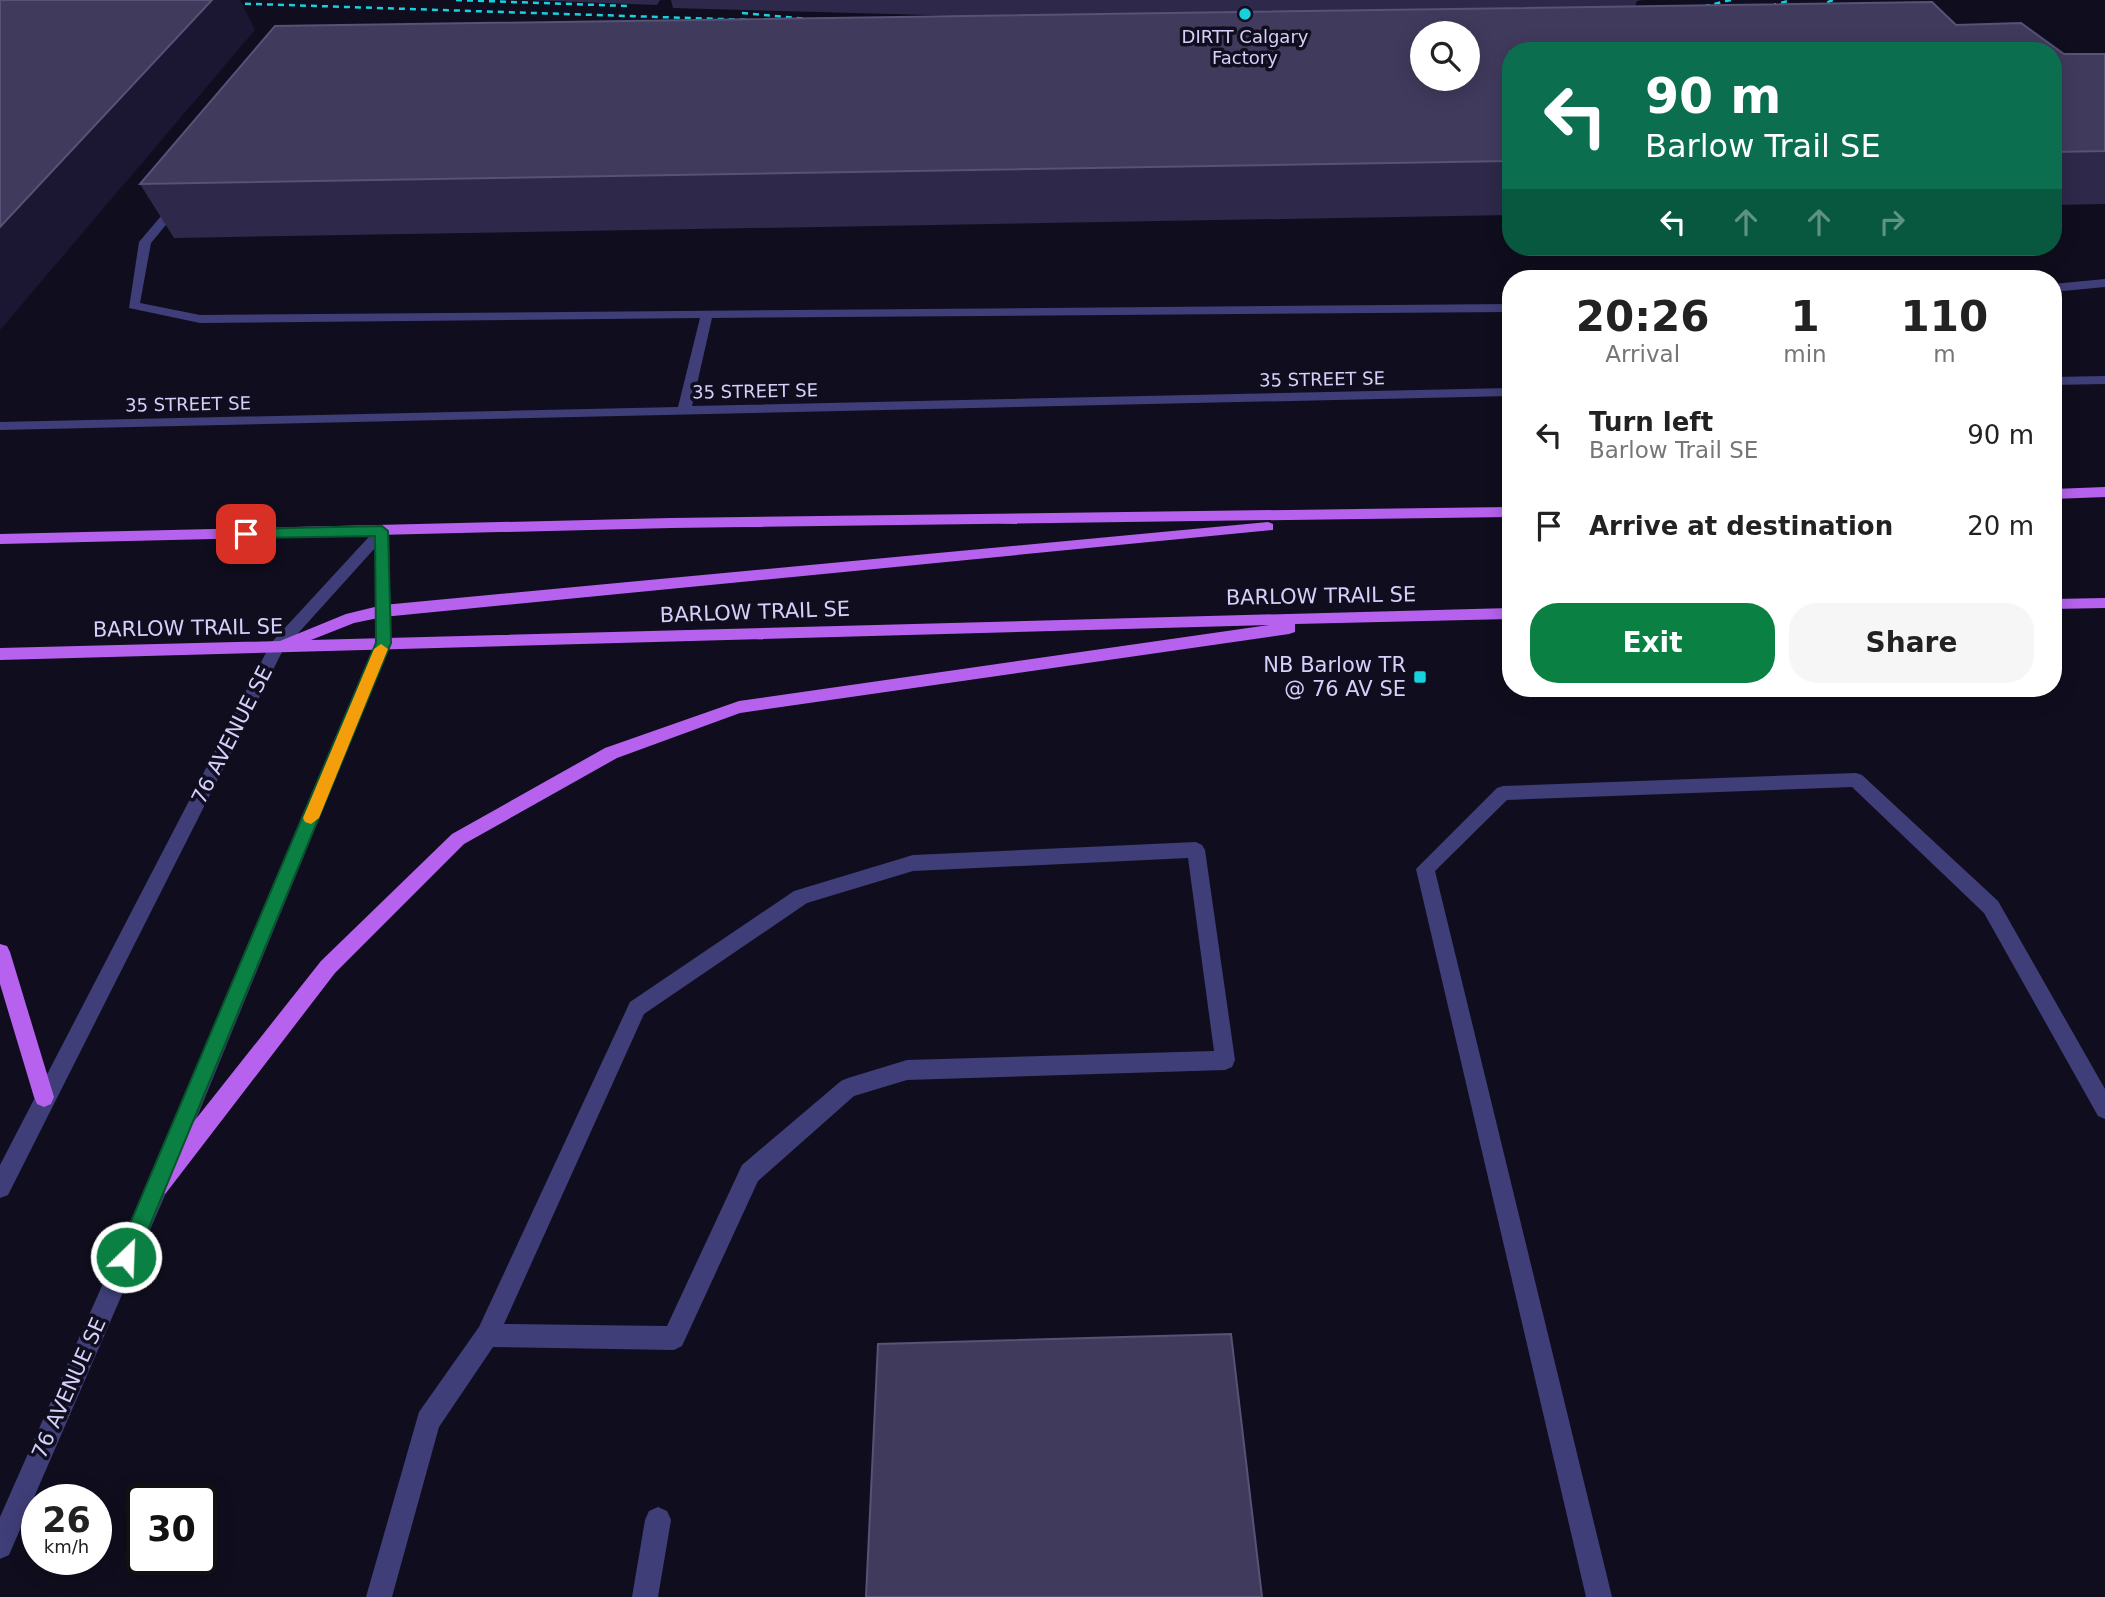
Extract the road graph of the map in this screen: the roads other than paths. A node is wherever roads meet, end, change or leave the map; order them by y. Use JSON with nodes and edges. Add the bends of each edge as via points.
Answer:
{"nodes":[{"id":1,"x":187,"y":192,"type":"edge"},
{"id":2,"x":2105,"y":283,"type":"edge"},
{"id":3,"x":2062,"y":287,"type":"edge"},
{"id":4,"x":1502,"y":308,"type":"edge"},
{"id":5,"x":707,"y":314,"type":"junction"},
{"id":6,"x":2105,"y":380,"type":"edge"},
{"id":7,"x":2062,"y":381,"type":"edge"},
{"id":8,"x":1502,"y":392,"type":"edge"},
{"id":9,"x":684,"y":410,"type":"junction"},
{"id":10,"x":0,"y":426,"type":"edge"},
{"id":11,"x":2105,"y":492,"type":"edge"},
{"id":12,"x":2062,"y":494,"type":"edge"},
{"id":13,"x":1502,"y":512,"type":"edge"},
{"id":14,"x":1414,"y":515,"type":"junction"},
{"id":15,"x":382,"y":531,"type":"junction"},
{"id":16,"x":0,"y":539,"type":"edge"},
{"id":17,"x":2105,"y":603,"type":"edge"},
{"id":18,"x":2062,"y":604,"type":"edge"},
{"id":19,"x":383,"y":611,"type":"junction"},
{"id":20,"x":1502,"y":613,"type":"edge"},
{"id":21,"x":1373,"y":616,"type":"junction"},
{"id":22,"x":383,"y":643,"type":"junction"},
{"id":23,"x":277,"y":647,"type":"junction"},
{"id":24,"x":0,"y":654,"type":"edge"},
{"id":25,"x":0,"y":952,"type":"edge"},
{"id":26,"x":44,"y":1097,"type":"junction"},
{"id":27,"x":2105,"y":1109,"type":"edge"},
{"id":28,"x":158,"y":1185,"type":"junction"},
{"id":29,"x":0,"y":1187,"type":"edge"},
{"id":30,"x":488,"y":1335,"type":"junction"},
{"id":31,"x":658,"y":1520,"type":"dead end"},
{"id":32,"x":0,"y":1546,"type":"edge"},
{"id":33,"x":379,"y":1597,"type":"edge"},
{"id":34,"x":645,"y":1597,"type":"edge"},
{"id":35,"x":1599,"y":1597,"type":"edge"}],
"edges":[{"from":1,"to":5,"type":"street","via":[[145,242],[133,305],[200,319]]},
{"from":2,"to":3,"type":"street"},
{"from":4,"to":5,"type":"street"},
{"from":5,"to":9,"type":"street"},
{"from":6,"to":7,"type":"street"},
{"from":8,"to":9,"type":"street","name":"35 STREET SE"},
{"from":9,"to":10,"type":"street","name":"35 STREET SE"},
{"from":11,"to":12,"type":"main road"},
{"from":13,"to":14,"type":"main road"},
{"from":14,"to":15,"type":"main road","via":[[671,523]]},
{"from":14,"to":19,"type":"main road","via":[[943,554]]},
{"from":15,"to":16,"type":"main road"},
{"from":15,"to":19,"type":"street","name":"76 AVENUE SE"},
{"from":15,"to":23,"type":"street","name":"76 AVENUE SE"},
{"from":17,"to":18,"type":"main road"},
{"from":19,"to":22,"type":"street","name":"76 AVENUE SE"},
{"from":19,"to":23,"type":"main road","via":[[351,618]]},
{"from":20,"to":21,"type":"main road","name":"BARLOW TRAIL SE"},
{"from":21,"to":22,"type":"main road","name":"BARLOW TRAIL SE"},
{"from":21,"to":28,"type":"main road","via":[[738,707],[611,753],[458,839],[328,967]]},
{"from":22,"to":23,"type":"main road","name":"BARLOW TRAIL SE"},
{"from":22,"to":28,"type":"street","name":"76 AVENUE SE"},
{"from":23,"to":24,"type":"main road","name":"BARLOW TRAIL SE"},
{"from":23,"to":26,"type":"street","name":"76 AVENUE SE"},
{"from":25,"to":26,"type":"main road"},
{"from":26,"to":29,"type":"street","name":"76 AVENUE SE"},
{"from":27,"to":35,"type":"street","via":[[1991,906],[1856,780],[1503,793],[1483,812],[1425,869]]},
{"from":28,"to":32,"type":"street","name":"76 AVENUE SE"},
{"from":30,"to":30,"type":"street","via":[[674,1338],[750,1172],[848,1088],[907,1070],[1225,1060],[1196,850],[913,863],[801,897],[636,1008]]},
{"from":30,"to":33,"type":"street","via":[[428,1421]]},
{"from":31,"to":34,"type":"street"}]}
